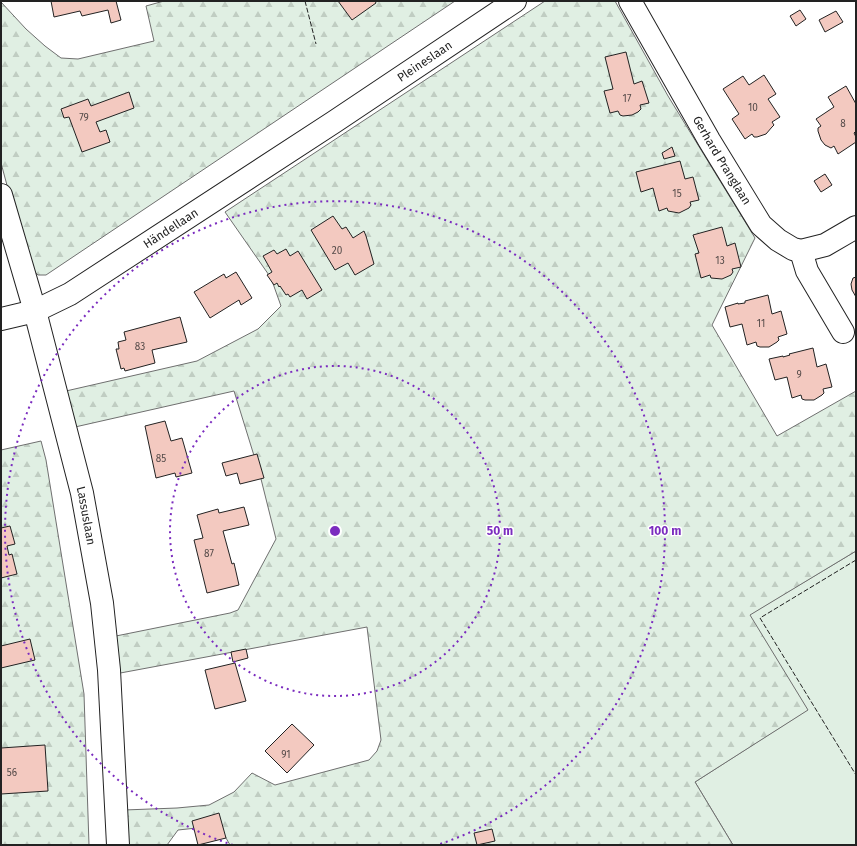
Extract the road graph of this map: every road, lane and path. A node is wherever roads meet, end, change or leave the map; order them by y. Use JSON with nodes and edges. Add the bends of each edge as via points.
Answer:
{"nodes":[{"id":1,"x":516,"y":1,"type":"edge"},
{"id":2,"x":630,"y":1,"type":"edge"},
{"id":3,"x":334,"y":122,"type":"joint"},
{"id":4,"x":1,"y":196,"type":"edge"},
{"id":5,"x":856,"y":227,"type":"edge"},
{"id":6,"x":801,"y":251,"type":"junction"},
{"id":7,"x":35,"y":311,"type":"junction"},
{"id":8,"x":1,"y":319,"type":"edge"},
{"id":9,"x":843,"y":332,"type":"dead end"},
{"id":10,"x":118,"y":845,"type":"edge"}],
"edges":[{"from":1,"to":3,"type":"street","name":"Pleineslaan"},
{"from":2,"to":6,"type":"street","name":"Gerhard Pranglaan","via":[[709,140],[762,224],[778,240]]},
{"from":3,"to":7,"type":"street","name":"Händellaan","via":[[70,294]]},
{"from":4,"to":7,"type":"street","name":"Lassuslaan"},
{"from":5,"to":6,"type":"street","via":[[825,245]]},
{"from":6,"to":9,"type":"street","via":[[807,271]]},
{"from":7,"to":8,"type":"street","name":"Händellaan"},
{"from":7,"to":10,"type":"street","name":"Lassuslaan","via":[[82,493],[102,603],[109,670]]}]}
